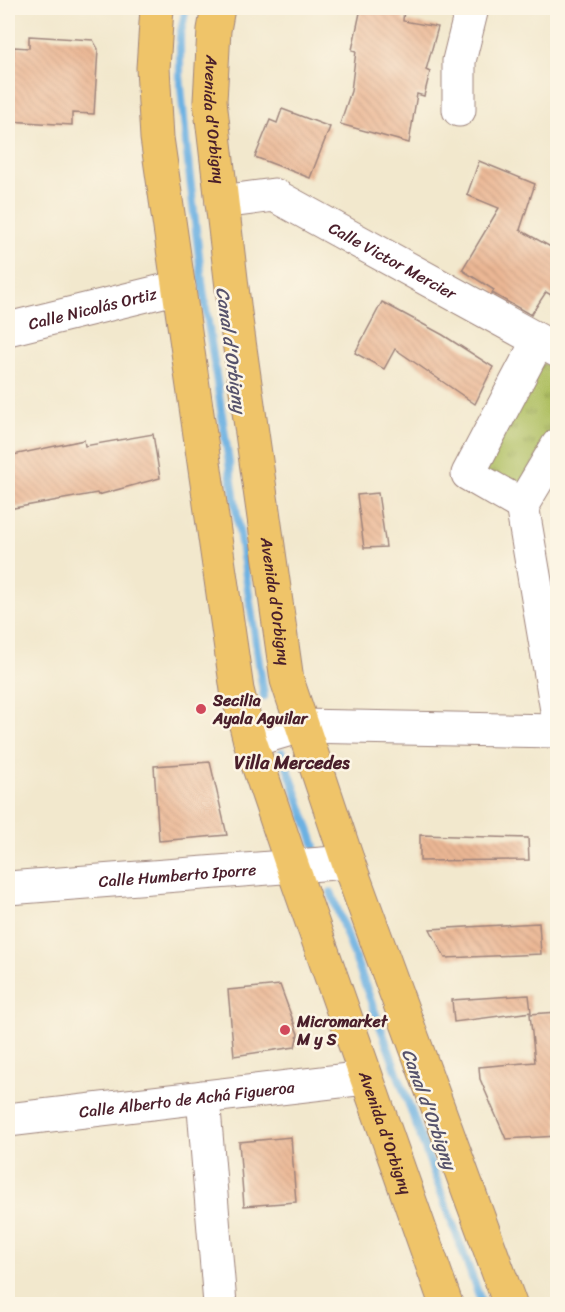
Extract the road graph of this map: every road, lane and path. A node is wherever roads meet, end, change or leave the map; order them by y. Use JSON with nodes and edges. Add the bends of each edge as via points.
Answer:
{"nodes":[{"id":1,"x":157,"y":8,"type":"edge"},
{"id":2,"x":218,"y":8,"type":"edge"},
{"id":3,"x":472,"y":8,"type":"edge"},
{"id":4,"x":459,"y":110,"type":"dead end"},
{"id":5,"x":222,"y":202,"type":"junction"},
{"id":6,"x":179,"y":287,"type":"junction"},
{"id":7,"x":8,"y":329,"type":"edge"},
{"id":8,"x":548,"y":346,"type":"edge"},
{"id":9,"x":558,"y":445,"type":"edge"},
{"id":10,"x":522,"y":506,"type":"junction"},
{"id":11,"x":558,"y":716,"type":"edge"},
{"id":12,"x":301,"y":726,"type":"junction"},
{"id":13,"x":558,"y":731,"type":"edge"},
{"id":14,"x":250,"y":741,"type":"junction"},
{"id":15,"x":348,"y":862,"type":"junction"},
{"id":16,"x":293,"y":868,"type":"junction"},
{"id":17,"x":8,"y":888,"type":"edge"},
{"id":18,"x":365,"y":1078,"type":"junction"},
{"id":19,"x":203,"y":1097,"type":"junction"},
{"id":20,"x":8,"y":1120,"type":"edge"},
{"id":21,"x":220,"y":1305,"type":"edge"},
{"id":22,"x":446,"y":1305,"type":"edge"},
{"id":23,"x":510,"y":1305,"type":"edge"}],
"edges":[{"from":1,"to":6,"type":"main road","name":"Avenida d'Orbigny","via":[[153,68],[157,138]]},
{"from":2,"to":5,"type":"main road","name":"Avenida d'Orbigny","via":[[210,101]]},
{"from":3,"to":4,"type":"street","via":[[459,61]]},
{"from":5,"to":8,"type":"street","name":"Calle Victor Mercier","via":[[274,195]]},
{"from":5,"to":12,"type":"main road","name":"Avenida d'Orbigny","via":[[287,681]]},
{"from":6,"to":7,"type":"street","name":"Calle Nicolás Ortiz"},
{"from":6,"to":14,"type":"main road","name":"Avenida d'Orbigny","via":[[237,690]]},
{"from":8,"to":10,"type":"street","via":[[468,474]]},
{"from":9,"to":10,"type":"street"},
{"from":10,"to":11,"type":"street"},
{"from":12,"to":13,"type":"street"},
{"from":12,"to":14,"type":"street"},
{"from":12,"to":15,"type":"main road","name":"Avenida d'Orbigny"},
{"from":14,"to":16,"type":"main road","name":"Avenida d'Orbigny"},
{"from":15,"to":16,"type":"street","name":"Calle Humberto Iporre"},
{"from":15,"to":23,"type":"main road","name":"Avenida d'Orbigny"},
{"from":16,"to":17,"type":"street","name":"Calle Humberto Iporre"},
{"from":16,"to":18,"type":"main road","name":"Avenida d'Orbigny"},
{"from":18,"to":19,"type":"street","name":"Calle Alberto de Achá Figueroa"},
{"from":18,"to":22,"type":"main road","name":"Avenida d'Orbigny"},
{"from":19,"to":20,"type":"street","name":"Calle Alberto de Achá Figueroa"},
{"from":19,"to":21,"type":"street"}]}
